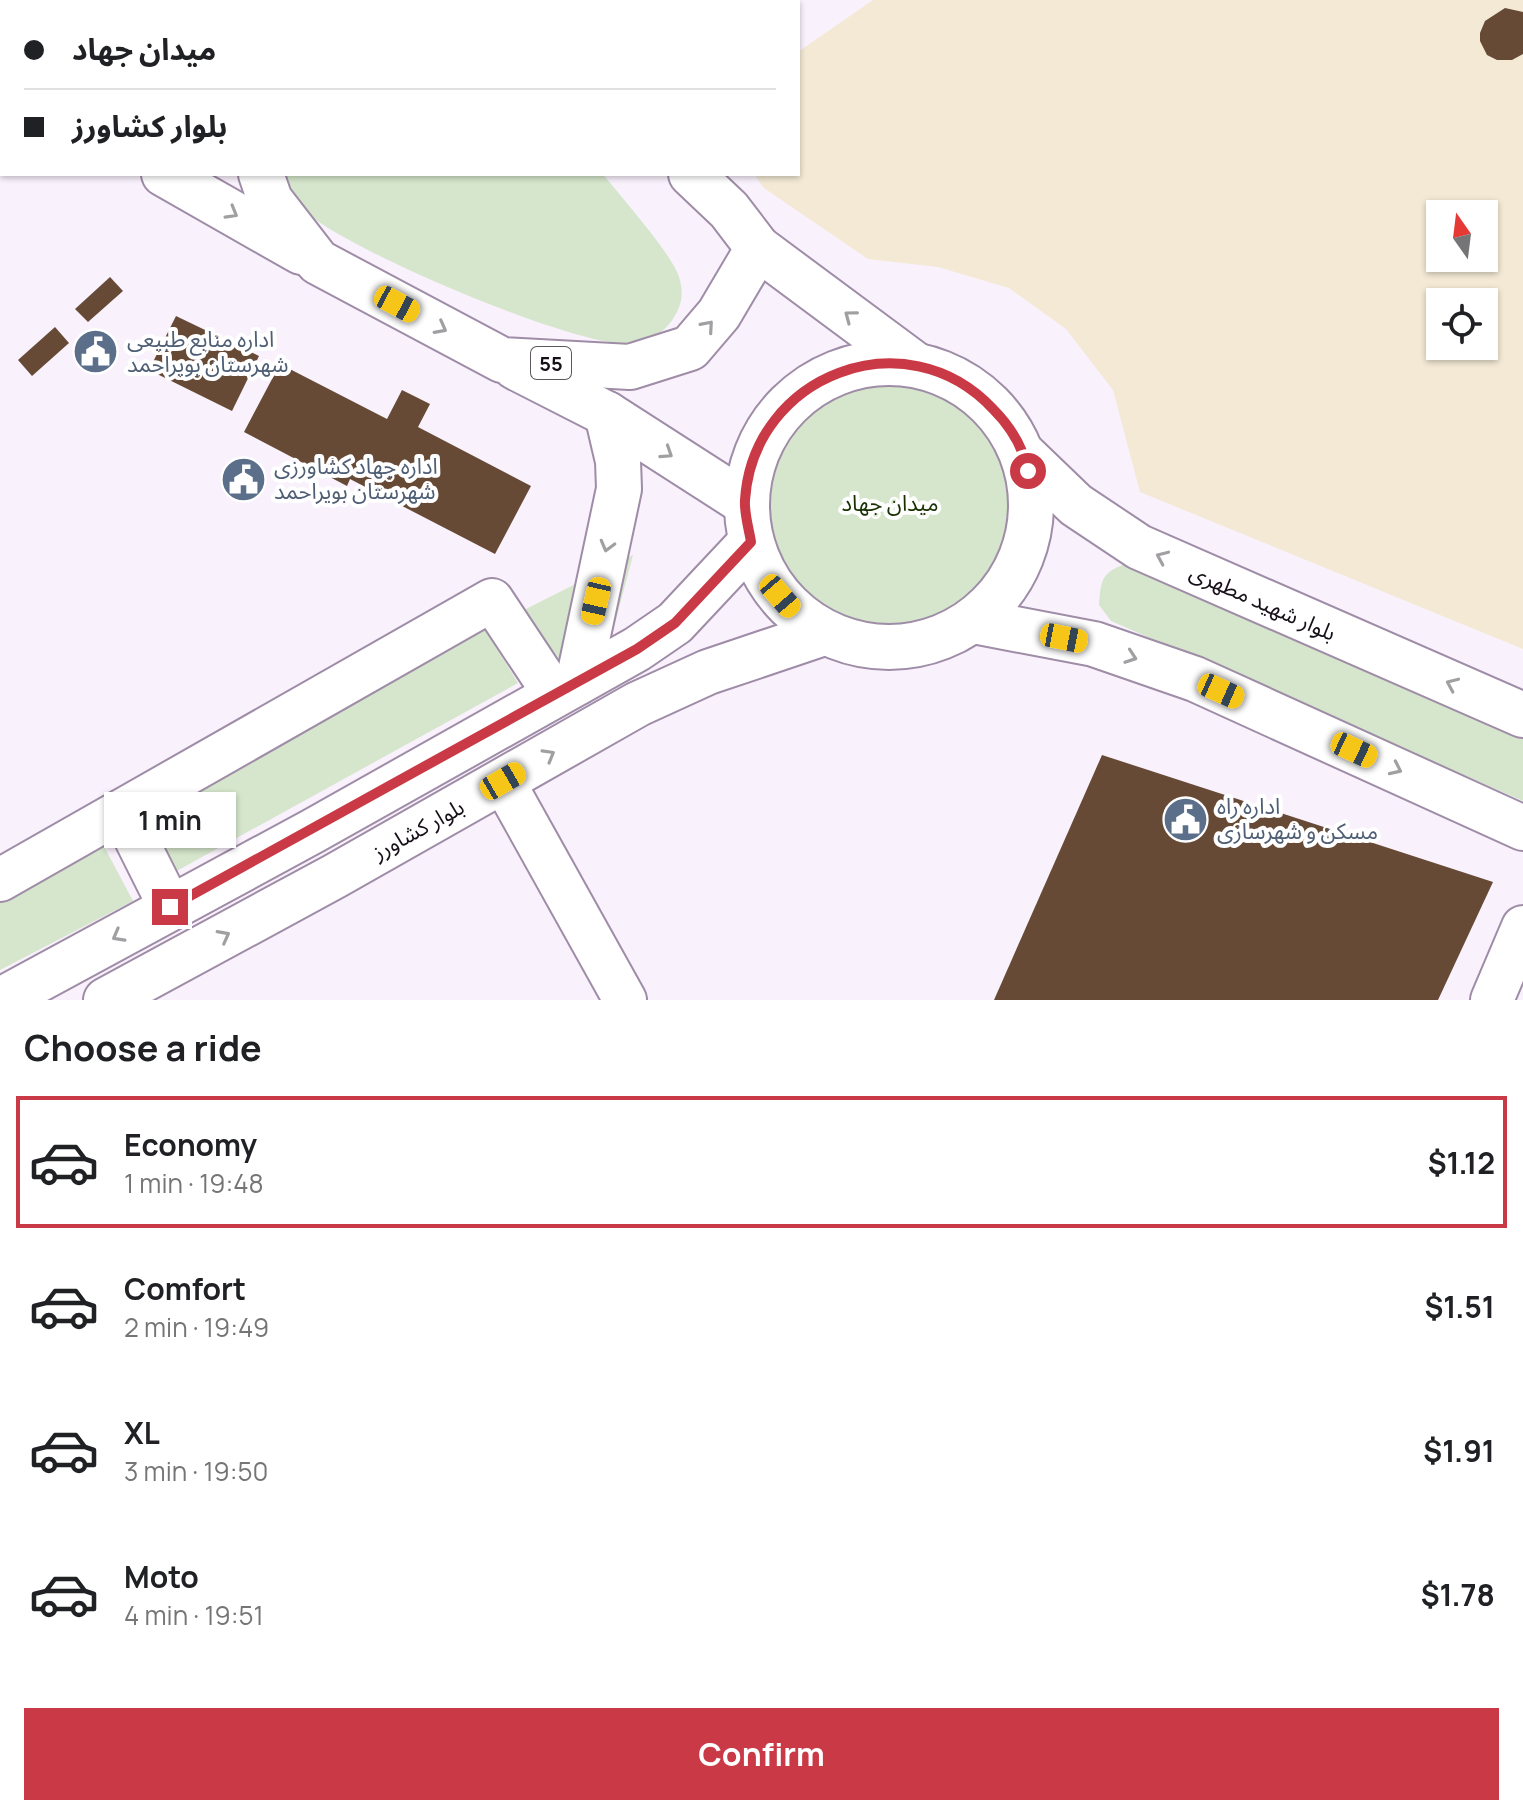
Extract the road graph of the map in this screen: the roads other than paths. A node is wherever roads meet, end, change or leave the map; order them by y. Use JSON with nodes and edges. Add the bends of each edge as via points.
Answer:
{"nodes":[{"id":1,"x":168,"y":176,"type":"edge"},
{"id":2,"x":262,"y":176,"type":"edge"},
{"id":3,"x":693,"y":176,"type":"edge"},
{"id":4,"x":758,"y":248,"type":"junction"},
{"id":5,"x":318,"y":262,"type":"junction"},
{"id":6,"x":502,"y":360,"type":"junction"},
{"id":7,"x":913,"y":363,"type":"junction"},
{"id":8,"x":607,"y":414,"type":"junction"},
{"id":9,"x":1024,"y":455,"type":"junction"},
{"id":10,"x":748,"y":522,"type":"junction"},
{"id":11,"x":973,"y":621,"type":"junction"},
{"id":12,"x":824,"y":633,"type":"junction"},
{"id":13,"x":566,"y":688,"type":"junction"},
{"id":14,"x":1523,"y":715,"type":"edge"},
{"id":15,"x":503,"y":781,"type":"junction"},
{"id":16,"x":122,"y":811,"type":"junction"},
{"id":17,"x":1523,"y":828,"type":"edge"},
{"id":18,"x":0,"y":880,"type":"edge"},
{"id":19,"x":170,"y":907,"type":"junction"},
{"id":20,"x":1523,"y":927,"type":"edge"},
{"id":21,"x":1,"y":1000,"type":"edge"},
{"id":22,"x":106,"y":1000,"type":"edge"},
{"id":23,"x":625,"y":1000,"type":"edge"},
{"id":24,"x":1492,"y":1000,"type":"edge"}],
"edges":[{"from":1,"to":5,"type":"main road","one_way":true},
{"from":2,"to":5,"type":"main road","number":"55","via":[[270,200]]},
{"from":3,"to":4,"type":"main road"},
{"from":6,"to":4,"type":"main road","number":"55","one_way":true,"via":[[630,367],[690,348],[719,314]]},
{"from":7,"to":4,"type":"main road","one_way":true},
{"from":5,"to":6,"type":"main road","number":"55","one_way":true},
{"from":6,"to":8,"type":"main road"},
{"from":7,"to":9,"type":"main road","via":[[981,396],[1005,422]]},
{"from":7,"to":10,"type":"main road","via":[[846,369],[813,385],[784,409],[762,440],[749,475]]},
{"from":8,"to":10,"type":"main road","one_way":true},
{"from":8,"to":13,"type":"main road","one_way":true,"via":[[619,489]]},
{"from":9,"to":11,"type":"main road","via":[[1031,526],[1020,562],[1001,595]]},
{"from":14,"to":9,"type":"main road","name":"بلوار شهید مطهری","one_way":true,"via":[[1139,547],[1076,505]]},
{"from":10,"to":12,"type":"main road","via":[[768,582],[792,611]]},
{"from":10,"to":13,"type":"main road","via":[[675,623]]},
{"from":11,"to":12,"type":"main road","via":[[939,639],[900,647],[861,645]]},
{"from":11,"to":17,"type":"main road","one_way":true,"via":[[1094,644],[1195,679]]},
{"from":15,"to":12,"type":"main road","name":"بلوار کشاورز","one_way":true,"via":[[666,691]]},
{"from":13,"to":16,"type":"street","via":[[492,600]]},
{"from":13,"to":19,"type":"main road"},
{"from":22,"to":15,"type":"main road","name":"بلوار کشاورز","one_way":true},
{"from":15,"to":23,"type":"street"},
{"from":16,"to":18,"type":"street"},
{"from":16,"to":19,"type":"street"},
{"from":19,"to":21,"type":"main road","one_way":true},
{"from":20,"to":24,"type":"street"}]}
